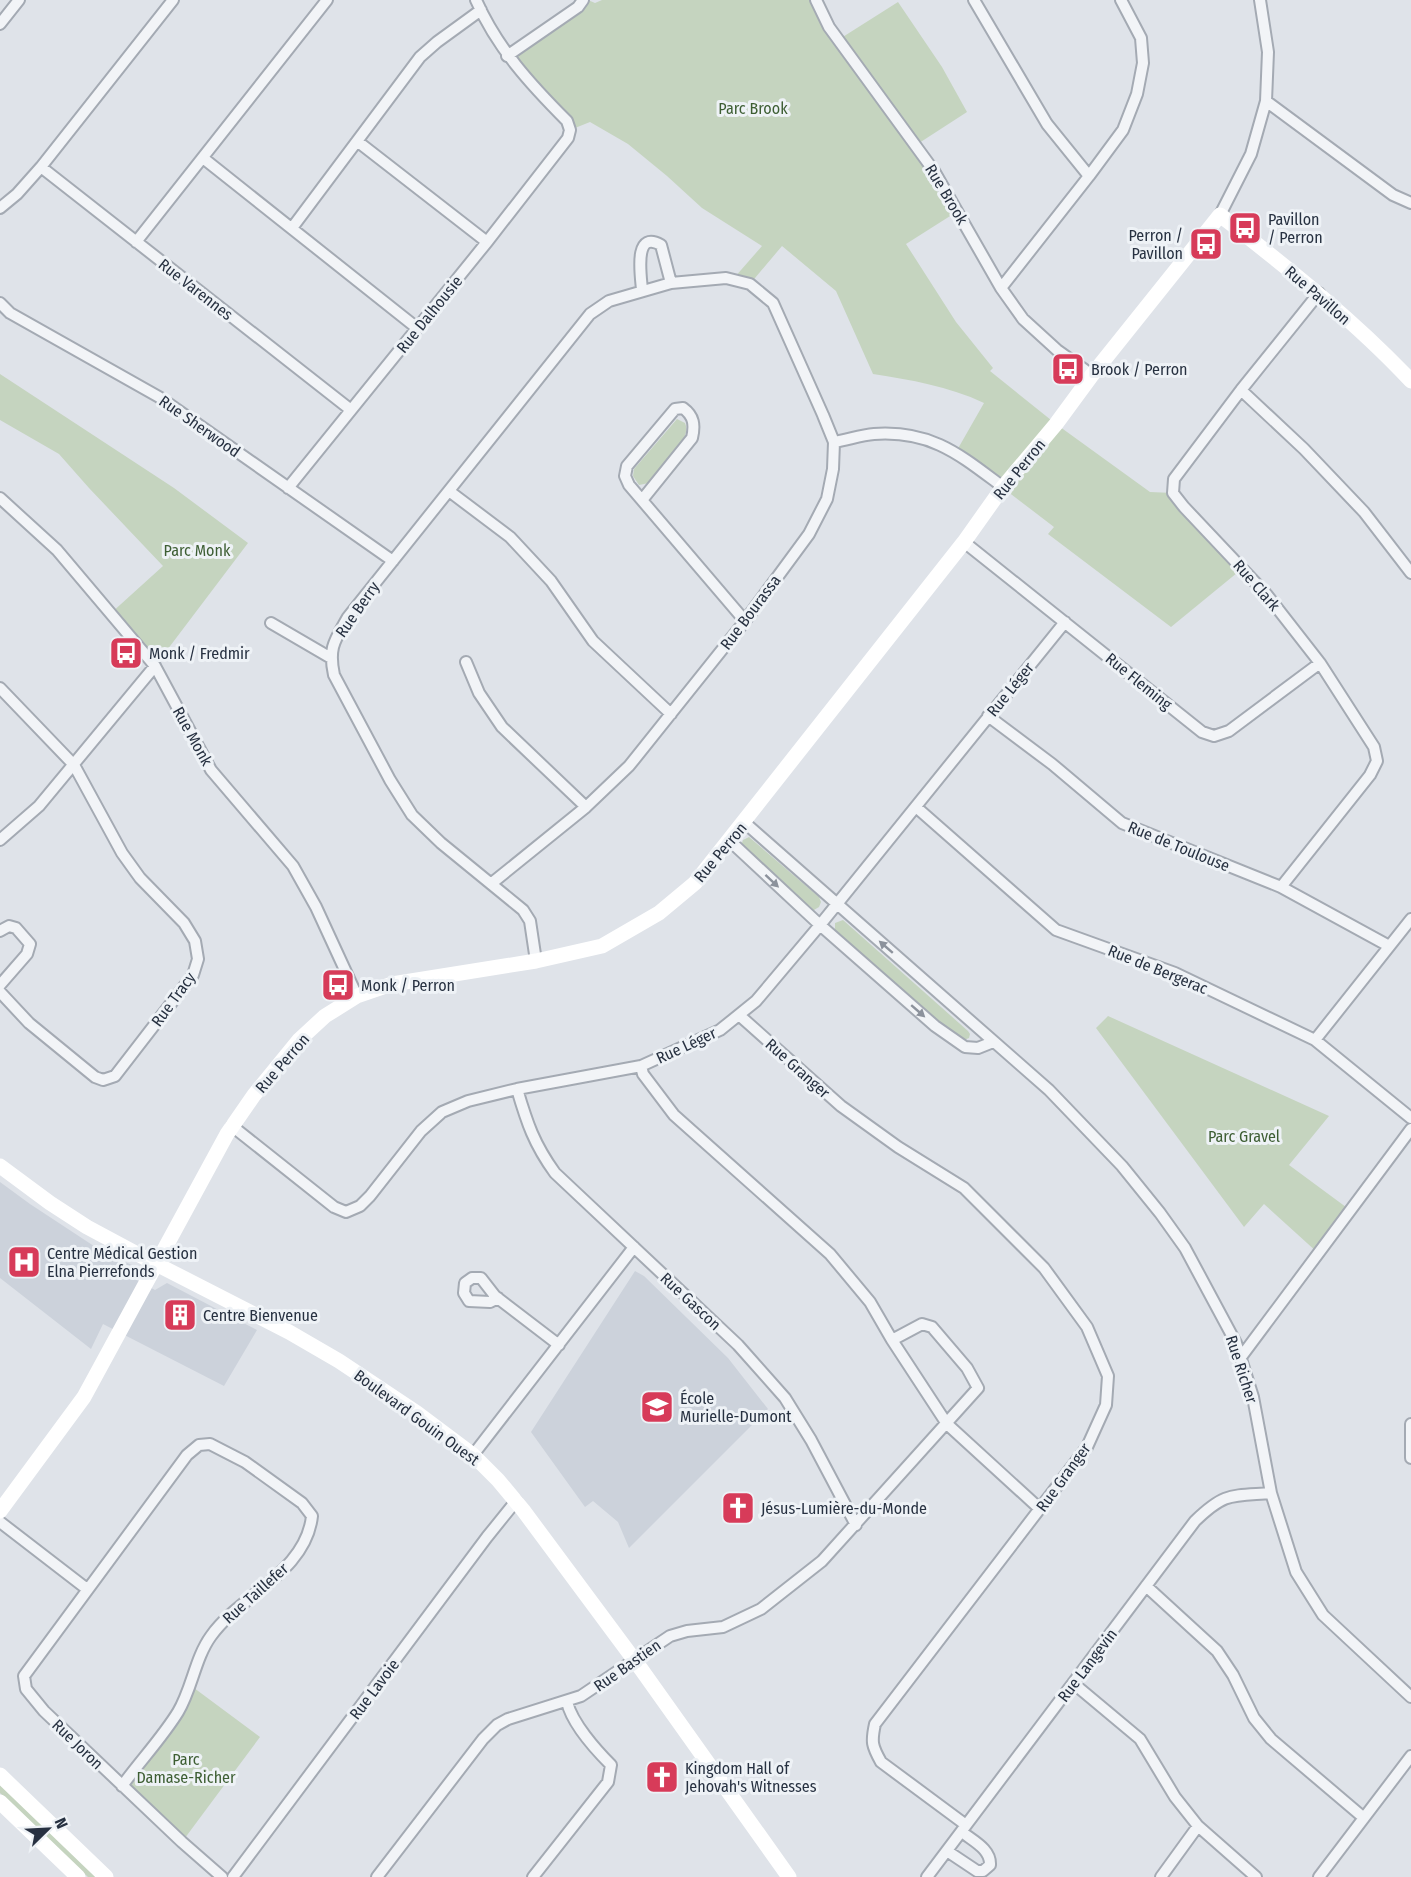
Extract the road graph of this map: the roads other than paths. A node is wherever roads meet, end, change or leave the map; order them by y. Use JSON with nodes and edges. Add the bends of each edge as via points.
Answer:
{"nodes":[{"id":1,"x":19,"y":0,"type":"edge"},
{"id":2,"x":173,"y":0,"type":"edge"},
{"id":3,"x":327,"y":0,"type":"edge"},
{"id":4,"x":583,"y":0,"type":"edge"},
{"id":5,"x":816,"y":0,"type":"edge"},
{"id":6,"x":974,"y":0,"type":"edge"},
{"id":7,"x":1121,"y":0,"type":"edge"},
{"id":8,"x":1262,"y":1,"type":"edge"},
{"id":9,"x":478,"y":5,"type":"edge"},
{"id":10,"x":0,"y":24,"type":"edge"},
{"id":11,"x":507,"y":56,"type":"junction"},
{"id":12,"x":1266,"y":101,"type":"junction"},
{"id":13,"x":357,"y":141,"type":"junction"},
{"id":14,"x":203,"y":158,"type":"junction"},
{"id":15,"x":41,"y":167,"type":"junction"},
{"id":16,"x":1089,"y":176,"type":"junction"},
{"id":17,"x":1411,"y":203,"type":"edge"},
{"id":18,"x":0,"y":208,"type":"edge"},
{"id":19,"x":1220,"y":215,"type":"junction"},
{"id":20,"x":292,"y":228,"type":"junction"},
{"id":21,"x":136,"y":242,"type":"junction"},
{"id":22,"x":487,"y":242,"type":"junction"},
{"id":23,"x":671,"y":283,"type":"junction"},
{"id":24,"x":750,"y":284,"type":"joint"},
{"id":25,"x":1001,"y":288,"type":"junction"},
{"id":26,"x":642,"y":290,"type":"junction"},
{"id":27,"x":1319,"y":293,"type":"junction"},
{"id":28,"x":0,"y":303,"type":"edge"},
{"id":29,"x":417,"y":328,"type":"junction"},
{"id":30,"x":1092,"y":375,"type":"junction"},
{"id":31,"x":1411,"y":381,"type":"edge"},
{"id":32,"x":1241,"y":390,"type":"junction"},
{"id":33,"x":351,"y":410,"type":"junction"},
{"id":34,"x":834,"y":442,"type":"junction"},
{"id":35,"x":1003,"y":487,"type":"junction"},
{"id":36,"x":288,"y":488,"type":"junction"},
{"id":37,"x":449,"y":491,"type":"junction"},
{"id":38,"x":0,"y":498,"type":"edge"},
{"id":39,"x":642,"y":500,"type":"junction"},
{"id":40,"x":964,"y":542,"type":"junction"},
{"id":41,"x":393,"y":561,"type":"junction"},
{"id":42,"x":1411,"y":573,"type":"edge"},
{"id":43,"x":745,"y":621,"type":"junction"},
{"id":44,"x":1065,"y":622,"type":"junction"},
{"id":45,"x":271,"y":623,"type":"dead end"},
{"id":46,"x":331,"y":658,"type":"junction"},
{"id":47,"x":466,"y":662,"type":"dead end"},
{"id":48,"x":1320,"y":663,"type":"junction"},
{"id":49,"x":154,"y":666,"type":"junction"},
{"id":50,"x":0,"y":688,"type":"edge"},
{"id":51,"x":671,"y":714,"type":"junction"},
{"id":52,"x":988,"y":716,"type":"junction"},
{"id":53,"x":74,"y":765,"type":"junction"},
{"id":54,"x":586,"y":807,"type":"junction"},
{"id":55,"x":916,"y":807,"type":"junction"},
{"id":56,"x":744,"y":822,"type":"junction"},
{"id":57,"x":0,"y":840,"type":"edge"},
{"id":58,"x":729,"y":841,"type":"junction"},
{"id":59,"x":492,"y":883,"type":"junction"},
{"id":60,"x":1281,"y":887,"type":"junction"},
{"id":61,"x":837,"y":904,"type":"junction"},
{"id":62,"x":1411,"y":919,"type":"edge"},
{"id":63,"x":820,"y":926,"type":"junction"},
{"id":64,"x":0,"y":931,"type":"edge"},
{"id":65,"x":1389,"y":946,"type":"junction"},
{"id":66,"x":536,"y":961,"type":"junction"},
{"id":67,"x":0,"y":985,"type":"edge"},
{"id":68,"x":0,"y":992,"type":"edge"},
{"id":69,"x":357,"y":996,"type":"junction"},
{"id":70,"x":739,"y":1015,"type":"junction"},
{"id":71,"x":1315,"y":1040,"type":"junction"},
{"id":72,"x":993,"y":1042,"type":"junction"},
{"id":73,"x":641,"y":1066,"type":"junction"},
{"id":74,"x":517,"y":1089,"type":"junction"},
{"id":75,"x":1411,"y":1118,"type":"edge"},
{"id":76,"x":232,"y":1126,"type":"junction"},
{"id":77,"x":1411,"y":1129,"type":"edge"},
{"id":78,"x":0,"y":1167,"type":"edge"},
{"id":79,"x":634,"y":1247,"type":"junction"},
{"id":80,"x":156,"y":1264,"type":"junction"},
{"id":81,"x":498,"y":1298,"type":"dead end"},
{"id":82,"x":892,"y":1340,"type":"junction"},
{"id":83,"x":559,"y":1345,"type":"junction"},
{"id":84,"x":1241,"y":1357,"type":"junction"},
{"id":85,"x":947,"y":1424,"type":"junction"},
{"id":86,"x":1411,"y":1424,"type":"edge"},
{"id":87,"x":199,"y":1445,"type":"joint"},
{"id":88,"x":472,"y":1455,"type":"junction"},
{"id":89,"x":1411,"y":1458,"type":"edge"},
{"id":90,"x":1271,"y":1493,"type":"junction"},
{"id":91,"x":516,"y":1501,"type":"junction"},
{"id":92,"x":1040,"y":1509,"type":"junction"},
{"id":93,"x":0,"y":1511,"type":"edge"},
{"id":94,"x":0,"y":1522,"type":"edge"},
{"id":95,"x":856,"y":1524,"type":"junction"},
{"id":96,"x":1146,"y":1586,"type":"junction"},
{"id":97,"x":87,"y":1589,"type":"junction"},
{"id":98,"x":635,"y":1660,"type":"junction"},
{"id":99,"x":1073,"y":1683,"type":"junction"},
{"id":100,"x":1411,"y":1697,"type":"edge"},
{"id":101,"x":567,"y":1702,"type":"junction"},
{"id":102,"x":1411,"y":1756,"type":"edge"},
{"id":103,"x":0,"y":1775,"type":"edge"},
{"id":104,"x":122,"y":1785,"type":"junction"},
{"id":105,"x":0,"y":1802,"type":"edge"},
{"id":106,"x":1364,"y":1818,"type":"junction"},
{"id":107,"x":1198,"y":1826,"type":"junction"},
{"id":108,"x":964,"y":1828,"type":"junction"},
{"id":109,"x":947,"y":1851,"type":"junction"},
{"id":110,"x":78,"y":1877,"type":"edge"},
{"id":111,"x":106,"y":1877,"type":"edge"},
{"id":112,"x":222,"y":1877,"type":"edge"},
{"id":113,"x":233,"y":1877,"type":"edge"},
{"id":114,"x":377,"y":1877,"type":"edge"},
{"id":115,"x":533,"y":1877,"type":"edge"},
{"id":116,"x":789,"y":1877,"type":"edge"},
{"id":117,"x":927,"y":1877,"type":"edge"},
{"id":118,"x":1161,"y":1877,"type":"edge"},
{"id":119,"x":1256,"y":1877,"type":"edge"},
{"id":120,"x":1319,"y":1877,"type":"edge"}],
"edges":[{"from":1,"to":10,"type":"street"},
{"from":2,"to":15,"type":"street"},
{"from":3,"to":14,"type":"street"},
{"from":4,"to":11,"type":"street"},
{"from":5,"to":25,"type":"street","name":"Rue Brook","via":[[829,27],[934,171]]},
{"from":6,"to":16,"type":"street","via":[[1047,124]]},
{"from":7,"to":16,"type":"street","via":[[1141,38],[1143,63],[1137,94],[1123,130]]},
{"from":8,"to":12,"type":"street","name":"Rue Perron","via":[[1268,52]]},
{"from":9,"to":11,"type":"street"},
{"from":9,"to":13,"type":"street","via":[[420,57]]},
{"from":11,"to":22,"type":"street","name":"Rue Dalhousie","via":[[567,121],[570,130],[568,138]]},
{"from":12,"to":17,"type":"street","via":[[1393,195]]},
{"from":12,"to":19,"type":"street","name":"Rue Perron","via":[[1251,154]]},
{"from":13,"to":20,"type":"street"},
{"from":13,"to":22,"type":"street"},
{"from":14,"to":20,"type":"street"},
{"from":14,"to":21,"type":"street"},
{"from":15,"to":18,"type":"street"},
{"from":15,"to":21,"type":"street","name":"Rue Varennes"},
{"from":16,"to":25,"type":"street"},
{"from":19,"to":27,"type":"street","name":"Rue Pavillon"},
{"from":19,"to":30,"type":"street","name":"Rue Perron"},
{"from":20,"to":29,"type":"street"},
{"from":21,"to":33,"type":"street","name":"Rue Varennes"},
{"from":22,"to":29,"type":"street","name":"Rue Dalhousie"},
{"from":23,"to":24,"type":"street","name":"Rue Berry","via":[[726,278]]},
{"from":23,"to":26,"type":"street","name":"Rue Berry"},
{"from":23,"to":26,"type":"street","via":[[661,245],[648,242],[642,248],[640,261]]},
{"from":24,"to":34,"type":"street","name":"Rue Bourassa","via":[[773,303]]},
{"from":25,"to":30,"type":"street","name":"Rue Brook","via":[[1023,319]]},
{"from":26,"to":37,"type":"street","name":"Rue Berry","via":[[609,301],[590,314]]},
{"from":27,"to":31,"type":"street","name":"Rue Pavillon"},
{"from":27,"to":32,"type":"street","name":"Rue Clark"},
{"from":28,"to":36,"type":"street","name":"Rue Sherwood","via":[[10,314],[159,397]]},
{"from":29,"to":33,"type":"street","name":"Rue Dalhousie"},
{"from":30,"to":35,"type":"street","name":"Rue Perron"},
{"from":32,"to":42,"type":"street","via":[[1364,512]]},
{"from":32,"to":48,"type":"street","name":"Rue Clark","via":[[1174,479],[1173,493],[1268,595]]},
{"from":33,"to":36,"type":"street","name":"Rue Dalhousie"},
{"from":34,"to":35,"type":"street","via":[[873,434],[912,435],[956,452]]},
{"from":34,"to":43,"type":"street","name":"Rue Bourassa","via":[[827,500],[809,534]]},
{"from":35,"to":40,"type":"street","name":"Rue Perron"},
{"from":36,"to":41,"type":"street","name":"Rue Sherwood"},
{"from":37,"to":41,"type":"street","name":"Rue Berry"},
{"from":37,"to":51,"type":"street","via":[[510,537],[551,581],[593,641]]},
{"from":38,"to":49,"type":"street","name":"Rue Monk","via":[[57,550]]},
{"from":39,"to":39,"type":"street","via":[[693,438],[695,426],[691,414],[683,408],[675,409],[627,466],[625,476]]},
{"from":39,"to":43,"type":"street"},
{"from":40,"to":44,"type":"street","name":"Rue Fleming"},
{"from":40,"to":56,"type":"street","name":"Rue Perron"},
{"from":41,"to":46,"type":"street","name":"Rue Berry","via":[[348,617],[332,645]]},
{"from":43,"to":51,"type":"street","name":"Rue Bourassa"},
{"from":44,"to":48,"type":"street","name":"Rue Fleming","via":[[1202,732],[1214,736],[1229,731]]},
{"from":44,"to":52,"type":"street","name":"Rue Léger"},
{"from":45,"to":46,"type":"street"},
{"from":46,"to":59,"type":"street","name":"Rue Berry","via":[[334,675],[412,815]]},
{"from":47,"to":54,"type":"street","via":[[479,693],[502,727]]},
{"from":48,"to":60,"type":"street","name":"Rue Clark","via":[[1374,747],[1377,761]]},
{"from":49,"to":53,"type":"street"},
{"from":49,"to":69,"type":"street","name":"Rue Monk","via":[[212,770],[293,866]]},
{"from":50,"to":53,"type":"street"},
{"from":51,"to":54,"type":"street","name":"Rue Bourassa","via":[[629,766]]},
{"from":52,"to":55,"type":"street","name":"Rue Léger"},
{"from":52,"to":60,"type":"street","name":"Rue de Toulouse","via":[[1122,823]]},
{"from":53,"to":57,"type":"street","via":[[39,806]]},
{"from":53,"to":68,"type":"street","name":"Rue Tracy","via":[[122,853],[140,878],[184,923],[195,941],[198,959],[193,975],[115,1076],[104,1080],[28,1023]]},
{"from":54,"to":59,"type":"street","name":"Rue Bourassa"},
{"from":55,"to":61,"type":"street","name":"Rue Léger"},
{"from":55,"to":71,"type":"street","name":"Rue de Bergerac","via":[[1056,930],[1175,973]]},
{"from":56,"to":58,"type":"street","name":"Rue Perron"},
{"from":56,"to":61,"type":"street","name":"Rue Richer"},
{"from":58,"to":63,"type":"street","one_way":true},
{"from":58,"to":66,"type":"street","name":"Rue Perron","via":[[695,883],[659,913],[602,946]]},
{"from":59,"to":66,"type":"street","name":"Rue Berry","via":[[530,921]]},
{"from":60,"to":65,"type":"street","name":"Rue de Toulouse"},
{"from":61,"to":63,"type":"street","name":"Rue Léger"},
{"from":72,"to":61,"type":"street","name":"Rue Richer","one_way":true},
{"from":62,"to":65,"type":"street"},
{"from":63,"to":70,"type":"street","name":"Rue Léger","via":[[756,1001]]},
{"from":63,"to":72,"type":"street","one_way":true,"via":[[935,1026],[965,1047],[978,1048]]},
{"from":64,"to":67,"type":"street","via":[[9,926],[16,928],[30,944],[27,954]]},
{"from":65,"to":71,"type":"street"},
{"from":66,"to":69,"type":"street","name":"Rue Perron","via":[[392,984]]},
{"from":69,"to":76,"type":"street","name":"Rue Perron","via":[[325,1016],[299,1040]]},
{"from":70,"to":73,"type":"street","name":"Rue Léger","via":[[720,1030]]},
{"from":70,"to":92,"type":"street","name":"Rue Granger","via":[[841,1106],[964,1188],[1044,1268],[1087,1327],[1108,1376],[1106,1405],[1087,1447]]},
{"from":71,"to":75,"type":"street","name":"Rue de Bergerac"},
{"from":72,"to":84,"type":"street","name":"Rue Richer","via":[[1057,1098],[1122,1166],[1160,1213],[1185,1248]]},
{"from":73,"to":74,"type":"street","name":"Rue Léger"},
{"from":73,"to":82,"type":"street","via":[[642,1074],[674,1115],[830,1254],[870,1302]]},
{"from":74,"to":76,"type":"street","name":"Rue Léger","via":[[468,1101],[442,1113],[421,1131],[370,1196],[346,1212],[334,1207]]},
{"from":74,"to":79,"type":"street","name":"Rue Gascon","via":[[528,1126],[555,1173]]},
{"from":76,"to":80,"type":"street","name":"Rue Perron"},
{"from":77,"to":84,"type":"street"},
{"from":78,"to":80,"type":"street","name":"Boulevard Gouin Ouest","via":[[68,1216]]},
{"from":79,"to":83,"type":"street"},
{"from":79,"to":95,"type":"street","name":"Rue Gascon","via":[[738,1345],[785,1398]]},
{"from":80,"to":88,"type":"street","name":"Boulevard Gouin Ouest","via":[[328,1354]]},
{"from":80,"to":93,"type":"street","name":"Rue Perron","via":[[79,1405]]},
{"from":81,"to":83,"type":"street"},
{"from":82,"to":85,"type":"street"},
{"from":82,"to":85,"type":"street","name":"Rue Bastien","via":[[922,1324],[932,1327],[967,1368],[978,1388]]},
{"from":83,"to":88,"type":"street"},
{"from":84,"to":90,"type":"street","name":"Rue Richer","via":[[1253,1397]]},
{"from":85,"to":92,"type":"street"},
{"from":85,"to":95,"type":"street","name":"Rue Bastien"},
{"from":86,"to":89,"type":"street"},
{"from":87,"to":97,"type":"street","name":"Rue Joron"},
{"from":87,"to":104,"type":"street","name":"Rue Taillefer","via":[[210,1444],[245,1462],[302,1503],[312,1516],[311,1532],[284,1569],[209,1638],[179,1711]]},
{"from":88,"to":91,"type":"street","name":"Boulevard Gouin Ouest"},
{"from":90,"to":96,"type":"street","name":"Rue Langevin","via":[[1228,1496],[1212,1504]]},
{"from":90,"to":100,"type":"street","name":"Rue Richer","via":[[1296,1572],[1323,1615]]},
{"from":91,"to":98,"type":"street","name":"Boulevard Gouin Ouest"},
{"from":91,"to":113,"type":"street","name":"Rue Lavoie"},
{"from":92,"to":108,"type":"street","name":"Rue Granger","via":[[875,1724],[871,1740],[881,1762]]},
{"from":94,"to":97,"type":"street"},
{"from":95,"to":98,"type":"street","name":"Rue Bastien","via":[[822,1561],[761,1610],[723,1627],[670,1636]]},
{"from":96,"to":99,"type":"street","name":"Rue Langevin"},
{"from":96,"to":106,"type":"street","via":[[1217,1651],[1254,1718],[1271,1739]]},
{"from":97,"to":104,"type":"street","name":"Rue Joron","via":[[24,1676],[26,1689]]},
{"from":98,"to":101,"type":"street","name":"Rue Bastien","via":[[586,1694]]},
{"from":98,"to":116,"type":"street","name":"Boulevard Gouin Ouest"},
{"from":99,"to":107,"type":"street","via":[[1140,1739],[1175,1797]]},
{"from":99,"to":108,"type":"street","name":"Rue Langevin"},
{"from":101,"to":114,"type":"street","name":"Rue Bastien","via":[[514,1717],[492,1729]]},
{"from":101,"to":115,"type":"street","via":[[574,1718],[611,1765],[608,1782]]},
{"from":102,"to":106,"type":"street"},
{"from":103,"to":111,"type":"street"},
{"from":104,"to":112,"type":"street","name":"Rue Joron"},
{"from":105,"to":110,"type":"street"},
{"from":106,"to":120,"type":"street"},
{"from":107,"to":118,"type":"street"},
{"from":107,"to":119,"type":"street"},
{"from":108,"to":109,"type":"street","name":"Rue Langevin"},
{"from":108,"to":109,"type":"street","name":"Rue Granger","via":[[986,1851],[990,1865],[977,1871]]},
{"from":109,"to":117,"type":"street","name":"Rue Langevin"}]}
